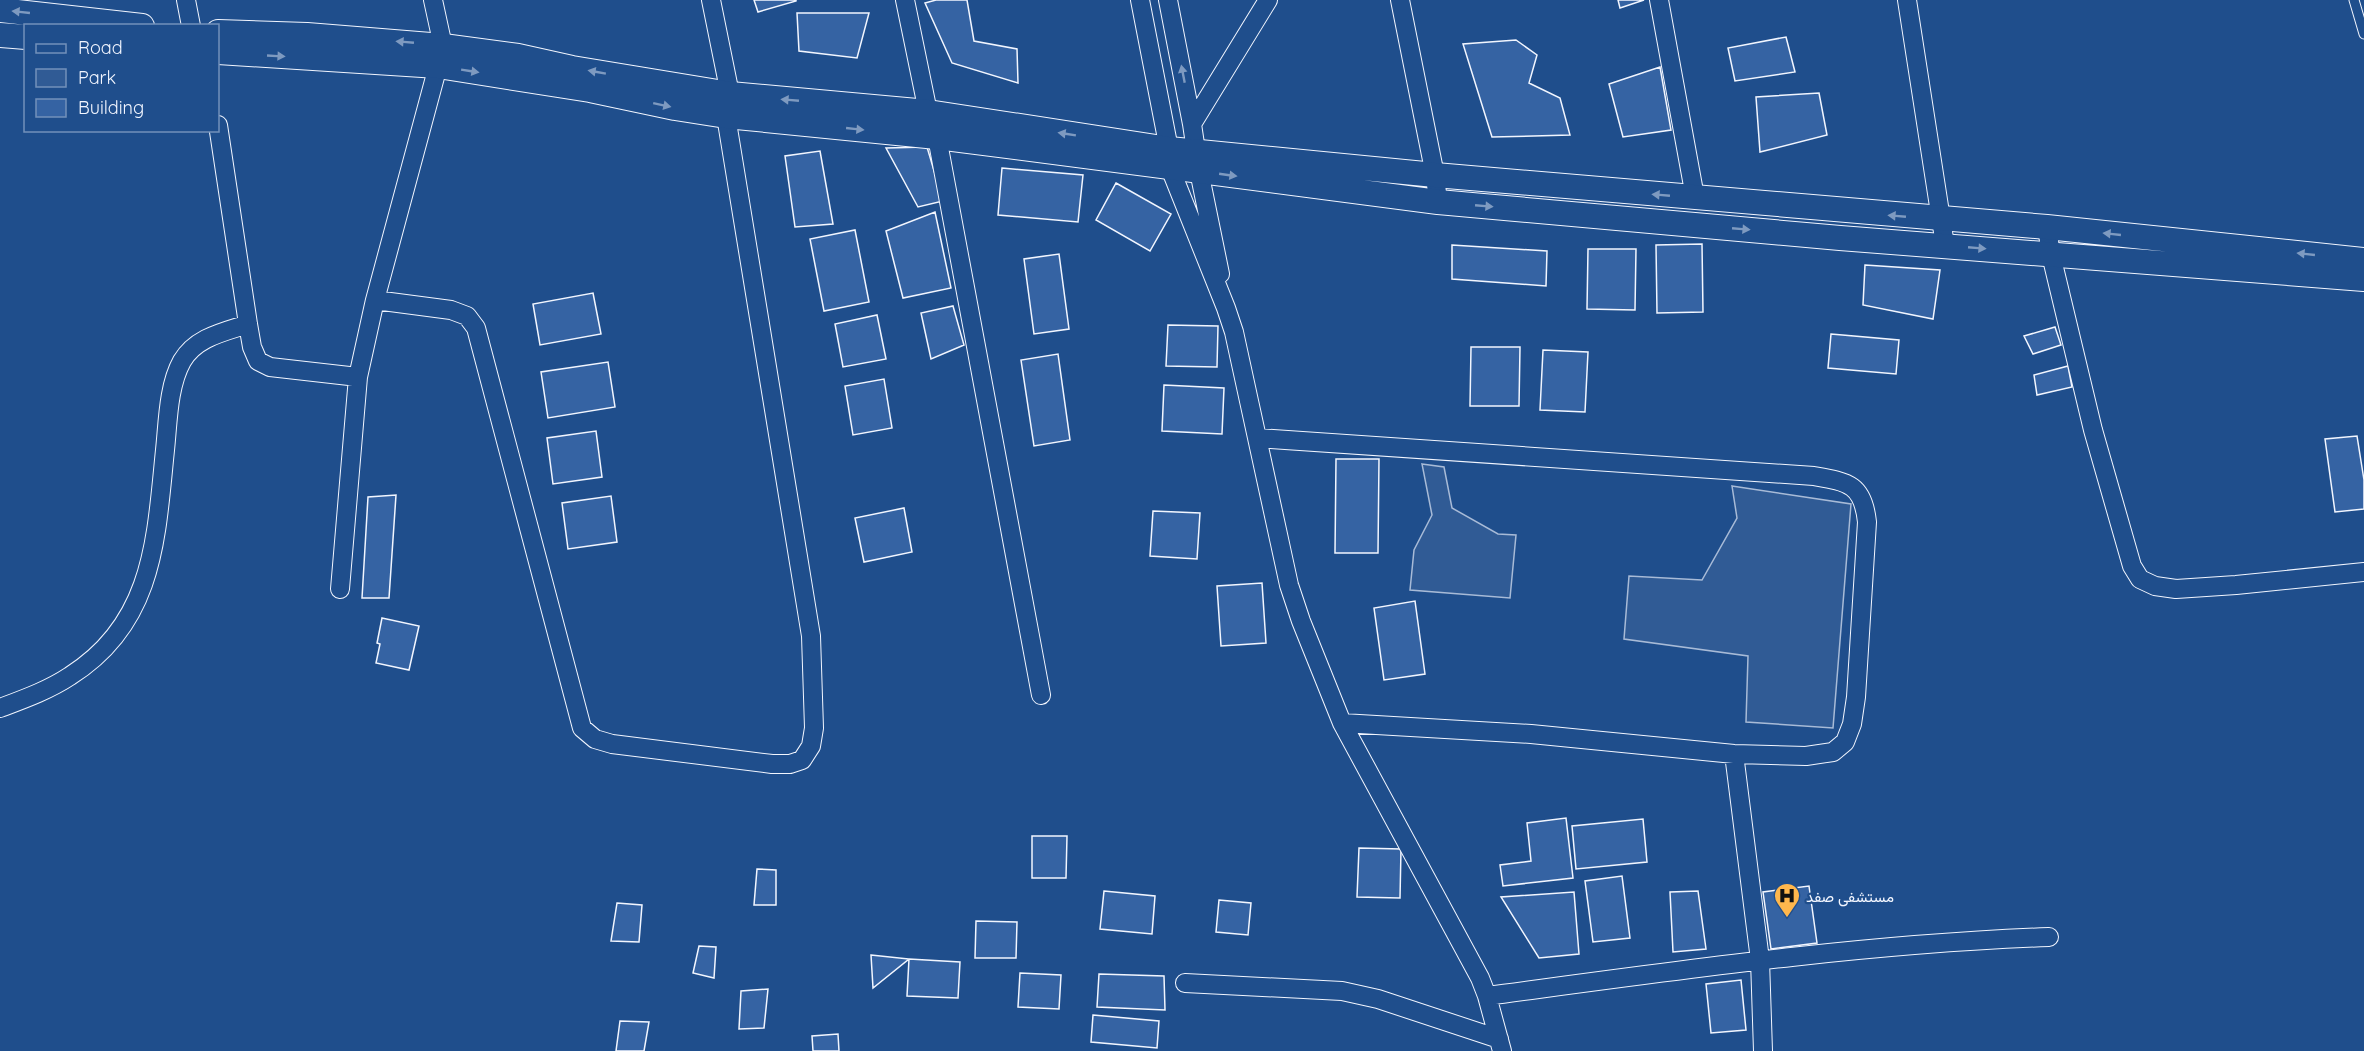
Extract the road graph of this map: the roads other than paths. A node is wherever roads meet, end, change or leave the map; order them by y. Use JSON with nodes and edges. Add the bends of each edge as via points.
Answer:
{"nodes":[{"id":1,"x":186,"y":0,"type":"edge"},
{"id":2,"x":433,"y":0,"type":"edge"},
{"id":3,"x":711,"y":0,"type":"edge"},
{"id":4,"x":905,"y":0,"type":"edge"},
{"id":5,"x":1140,"y":0,"type":"edge"},
{"id":6,"x":1168,"y":0,"type":"edge"},
{"id":7,"x":1268,"y":0,"type":"edge"},
{"id":8,"x":1400,"y":0,"type":"edge"},
{"id":9,"x":1659,"y":0,"type":"edge"},
{"id":10,"x":1907,"y":0,"type":"edge"},
{"id":11,"x":2354,"y":0,"type":"edge"},
{"id":12,"x":0,"y":10,"type":"edge"},
{"id":13,"x":124,"y":24,"type":"edge"},
{"id":14,"x":191,"y":24,"type":"edge"},
{"id":15,"x":219,"y":32,"type":"edge"},
{"id":16,"x":2364,"y":34,"type":"edge"},
{"id":17,"x":0,"y":36,"type":"edge"},
{"id":18,"x":24,"y":38,"type":"edge"},
{"id":19,"x":219,"y":52,"type":"edge"},
{"id":20,"x":441,"y":56,"type":"junction"},
{"id":21,"x":728,"y":105,"type":"junction"},
{"id":22,"x":928,"y":112,"type":"junction"},
{"id":23,"x":1192,"y":123,"type":"junction"},
{"id":24,"x":219,"y":132,"type":"edge"},
{"id":25,"x":937,"y":137,"type":"junction"},
{"id":26,"x":1170,"y":159,"type":"junction"},
{"id":27,"x":1198,"y":161,"type":"junction"},
{"id":28,"x":1435,"y":176,"type":"junction"},
{"id":29,"x":1695,"y":198,"type":"junction"},
{"id":30,"x":1438,"y":202,"type":"junction"},
{"id":31,"x":1942,"y":220,"type":"junction"},
{"id":32,"x":2047,"y":227,"type":"junction"},
{"id":33,"x":1945,"y":245,"type":"junction"},
{"id":34,"x":2051,"y":255,"type":"junction"},
{"id":35,"x":2364,"y":260,"type":"edge"},
{"id":36,"x":2364,"y":279,"type":"edge"},
{"id":37,"x":375,"y":300,"type":"junction"},
{"id":38,"x":1226,"y":308,"type":"junction"},
{"id":39,"x":248,"y":324,"type":"junction"},
{"id":40,"x":358,"y":376,"type":"junction"},
{"id":41,"x":1257,"y":438,"type":"junction"},
{"id":42,"x":2364,"y":572,"type":"edge"},
{"id":43,"x":340,"y":589,"type":"dead end"},
{"id":44,"x":1041,"y":695,"type":"dead end"},
{"id":45,"x":0,"y":708,"type":"edge"},
{"id":46,"x":1342,"y":723,"type":"junction"},
{"id":47,"x":1734,"y":754,"type":"junction"},
{"id":48,"x":2049,"y":937,"type":"dead end"},
{"id":49,"x":1760,"y":960,"type":"junction"},
{"id":50,"x":1185,"y":983,"type":"dead end"},
{"id":51,"x":1487,"y":996,"type":"junction"},
{"id":52,"x":1501,"y":1045,"type":"edge"},
{"id":53,"x":1762,"y":1051,"type":"edge"}],
"edges":[{"from":1,"to":14,"type":"street"},
{"from":2,"to":20,"type":"street"},
{"from":3,"to":21,"type":"street"},
{"from":4,"to":22,"type":"street"},
{"from":5,"to":26,"type":"street"},
{"from":23,"to":6,"type":"street","one_way":true},
{"from":7,"to":23,"type":"street"},
{"from":8,"to":28,"type":"street"},
{"from":9,"to":29,"type":"street"},
{"from":10,"to":31,"type":"street"},
{"from":11,"to":16,"type":"lane"},
{"from":13,"to":12,"type":"main road","one_way":true},
{"from":20,"to":15,"type":"main road","one_way":true,"via":[[307,35]]},
{"from":17,"to":18,"type":"main road"},
{"from":19,"to":20,"type":"main road","one_way":true},
{"from":20,"to":21,"type":"main road","via":[[675,108]]},
{"from":20,"to":37,"type":"street"},
{"from":22,"to":21,"type":"main road","one_way":true},
{"from":21,"to":25,"type":"main road","one_way":true},
{"from":21,"to":37,"type":"street","via":[[811,636],[814,728],[811,746],[802,760],[772,764],[612,744],[594,739],[582,728],[476,328],[467,316],[451,310]]},
{"from":26,"to":22,"type":"main road","one_way":true},
{"from":23,"to":27,"type":"street"},
{"from":24,"to":39,"type":"street"},
{"from":25,"to":26,"type":"main road"},
{"from":25,"to":44,"type":"street"},
{"from":26,"to":27,"type":"main road"},
{"from":26,"to":38,"type":"street"},
{"from":27,"to":28,"type":"main road"},
{"from":27,"to":30,"type":"main road","one_way":true},
{"from":27,"to":38,"type":"street"},
{"from":29,"to":28,"type":"main road","one_way":true},
{"from":28,"to":30,"type":"street"},
{"from":31,"to":29,"type":"main road","one_way":true},
{"from":30,"to":33,"type":"main road","one_way":true},
{"from":31,"to":32,"type":"main road"},
{"from":31,"to":33,"type":"street"},
{"from":32,"to":34,"type":"street"},
{"from":35,"to":32,"type":"main road","one_way":true},
{"from":33,"to":34,"type":"main road","one_way":true},
{"from":34,"to":36,"type":"main road"},
{"from":34,"to":42,"type":"street","via":[[2093,430],[2132,566],[2140,579],[2176,589]]},
{"from":37,"to":40,"type":"street"},
{"from":38,"to":41,"type":"street"},
{"from":39,"to":40,"type":"street","via":[[258,361],[270,367]]},
{"from":39,"to":45,"type":"street","via":[[211,336],[182,360],[174,380],[153,547],[143,589],[125,625],[101,653],[70,676]]},
{"from":40,"to":43,"type":"street"},
{"from":41,"to":46,"type":"street","via":[[1289,585]]},
{"from":41,"to":47,"type":"street","via":[[1814,476],[1855,489],[1865,502],[1867,522],[1856,697],[1845,742],[1833,752],[1806,756]]},
{"from":46,"to":47,"type":"street","via":[[1531,734]]},
{"from":46,"to":51,"type":"street"},
{"from":47,"to":49,"type":"street"},
{"from":48,"to":49,"type":"street","via":[[1956,940]]},
{"from":49,"to":51,"type":"street"},
{"from":49,"to":53,"type":"street"},
{"from":50,"to":52,"type":"street","via":[[1342,991],[1378,999]]},
{"from":51,"to":52,"type":"street"}]}
